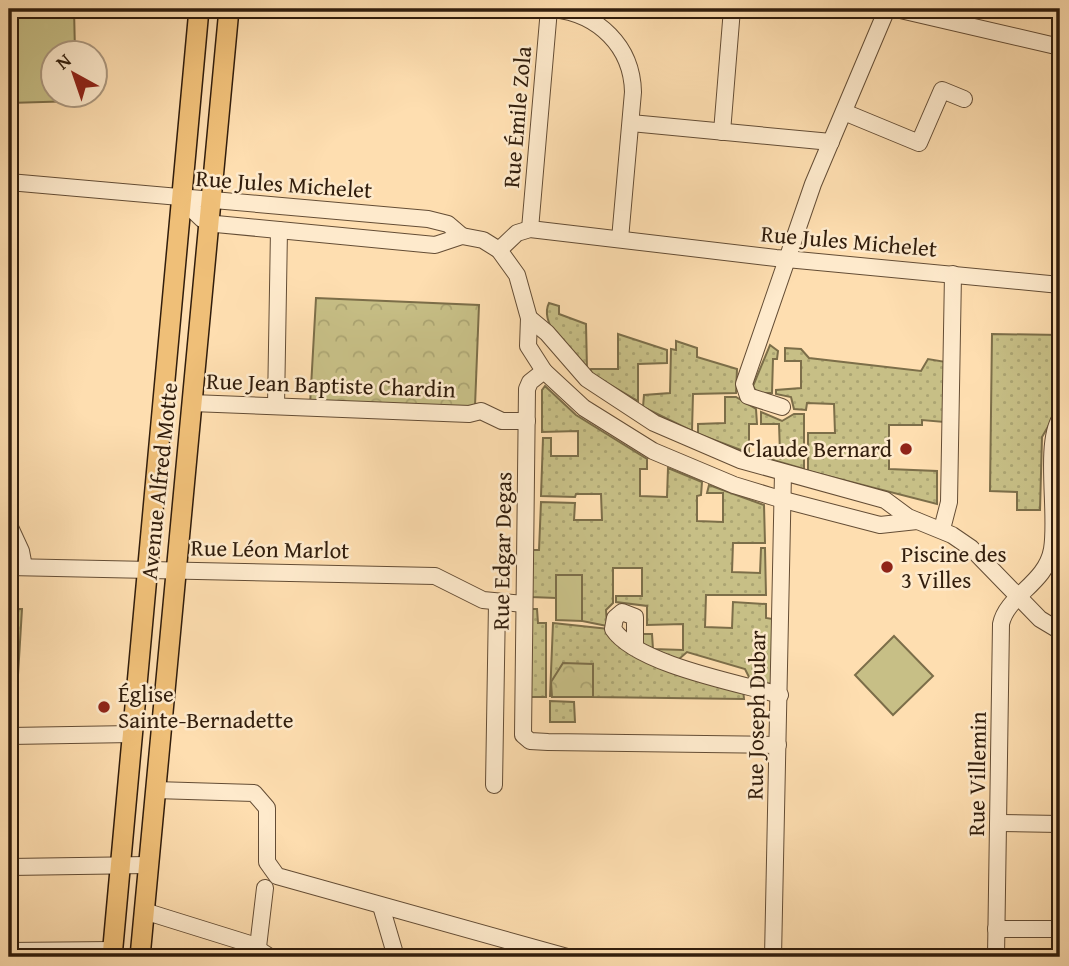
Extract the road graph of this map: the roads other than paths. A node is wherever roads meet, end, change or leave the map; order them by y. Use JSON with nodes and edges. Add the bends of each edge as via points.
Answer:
{"nodes":[{"id":1,"x":199,"y":9,"type":"edge"},
{"id":2,"x":229,"y":9,"type":"edge"},
{"id":3,"x":552,"y":9,"type":"edge"},
{"id":4,"x":732,"y":9,"type":"edge"},
{"id":5,"x":887,"y":9,"type":"edge"},
{"id":6,"x":896,"y":9,"type":"edge"},
{"id":7,"x":1060,"y":47,"type":"edge"},
{"id":8,"x":964,"y":99,"type":"dead end"},
{"id":9,"x":844,"y":112,"type":"junction"},
{"id":10,"x":631,"y":124,"type":"junction"},
{"id":11,"x":722,"y":132,"type":"junction"},
{"id":12,"x":831,"y":142,"type":"junction"},
{"id":13,"x":9,"y":182,"type":"edge"},
{"id":14,"x":181,"y":199,"type":"junction"},
{"id":15,"x":211,"y":199,"type":"junction"},
{"id":16,"x":209,"y":223,"type":"junction"},
{"id":17,"x":530,"y":229,"type":"junction"},
{"id":18,"x":279,"y":230,"type":"junction"},
{"id":19,"x":462,"y":236,"type":"junction"},
{"id":20,"x":620,"y":239,"type":"junction"},
{"id":21,"x":499,"y":250,"type":"junction"},
{"id":22,"x":787,"y":259,"type":"junction"},
{"id":23,"x":951,"y":274,"type":"junction"},
{"id":24,"x":1060,"y":285,"type":"edge"},
{"id":25,"x":529,"y":318,"type":"junction"},
{"id":26,"x":544,"y":371,"type":"junction"},
{"id":27,"x":192,"y":403,"type":"junction"},
{"id":28,"x":276,"y":406,"type":"junction"},
{"id":29,"x":782,"y":407,"type":"dead end"},
{"id":30,"x":1060,"y":419,"type":"edge"},
{"id":31,"x":527,"y":421,"type":"junction"},
{"id":32,"x":782,"y":473,"type":"junction"},
{"id":33,"x":780,"y":499,"type":"junction"},
{"id":34,"x":917,"y":521,"type":"junction"},
{"id":35,"x":9,"y":525,"type":"edge"},
{"id":36,"x":942,"y":529,"type":"junction"},
{"id":37,"x":16,"y":567,"type":"edge"},
{"id":38,"x":149,"y":569,"type":"junction"},
{"id":39,"x":175,"y":570,"type":"junction"},
{"id":40,"x":1020,"y":598,"type":"junction"},
{"id":41,"x":497,"y":603,"type":"junction"},
{"id":42,"x":524,"y":604,"type":"junction"},
{"id":43,"x":1060,"y":631,"type":"edge"},
{"id":44,"x":635,"y":648,"type":"dead end"},
{"id":45,"x":780,"y":695,"type":"junction"},
{"id":46,"x":133,"y":734,"type":"junction"},
{"id":47,"x":9,"y":736,"type":"edge"},
{"id":48,"x":529,"y":740,"type":"junction"},
{"id":49,"x":495,"y":742,"type":"junction"},
{"id":50,"x":778,"y":745,"type":"junction"},
{"id":51,"x":494,"y":785,"type":"dead end"},
{"id":52,"x":155,"y":790,"type":"junction"},
{"id":53,"x":999,"y":823,"type":"junction"},
{"id":54,"x":1060,"y":824,"type":"edge"},
{"id":55,"x":121,"y":864,"type":"junction"},
{"id":56,"x":148,"y":865,"type":"junction"},
{"id":57,"x":9,"y":867,"type":"edge"},
{"id":58,"x":265,"y":888,"type":"dead end"},
{"id":59,"x":381,"y":906,"type":"junction"},
{"id":60,"x":144,"y":911,"type":"junction"},
{"id":61,"x":996,"y":929,"type":"junction"},
{"id":62,"x":1060,"y":929,"type":"edge"},
{"id":63,"x":9,"y":951,"type":"edge"},
{"id":64,"x":264,"y":952,"type":"edge"},
{"id":65,"x":538,"y":953,"type":"edge"},
{"id":66,"x":112,"y":954,"type":"edge"},
{"id":67,"x":140,"y":957,"type":"edge"},
{"id":68,"x":396,"y":957,"type":"edge"},
{"id":69,"x":568,"y":957,"type":"edge"},
{"id":70,"x":773,"y":957,"type":"edge"},
{"id":71,"x":996,"y":957,"type":"edge"}],
"edges":[{"from":1,"to":14,"type":"main road","name":"Avenue Alfred Motte"},
{"from":2,"to":15,"type":"main road","name":"Avenue Alfred Motte"},
{"from":3,"to":10,"type":"street","via":[[593,20],[621,50],[633,83]]},
{"from":3,"to":17,"type":"street","name":"Rue Émile Zola"},
{"from":4,"to":11,"type":"street"},
{"from":5,"to":9,"type":"street"},
{"from":6,"to":7,"type":"street"},
{"from":8,"to":9,"type":"street","via":[[942,90],[919,143]]},
{"from":9,"to":12,"type":"street"},
{"from":10,"to":11,"type":"street"},
{"from":10,"to":20,"type":"street"},
{"from":11,"to":12,"type":"street"},
{"from":12,"to":22,"type":"street"},
{"from":13,"to":14,"type":"street"},
{"from":14,"to":15,"type":"street","name":"Rue Jules Michelet"},
{"from":14,"to":16,"type":"street","name":"Rue Jules Michelet"},
{"from":14,"to":38,"type":"main road","name":"Avenue Alfred Motte"},
{"from":15,"to":16,"type":"main road","name":"Avenue Alfred Motte"},
{"from":15,"to":19,"type":"street","name":"Rue Jules Michelet","via":[[428,219],[448,224]]},
{"from":16,"to":18,"type":"street","name":"Rue Jules Michelet"},
{"from":16,"to":27,"type":"main road","name":"Avenue Alfred Motte"},
{"from":17,"to":20,"type":"street","name":"Rue Jules Michelet"},
{"from":17,"to":21,"type":"street","via":[[517,233]]},
{"from":18,"to":19,"type":"street","name":"Rue Jules Michelet","via":[[435,244]]},
{"from":18,"to":28,"type":"street"},
{"from":19,"to":21,"type":"street","name":"Rue Jules Michelet","via":[[483,240]]},
{"from":20,"to":22,"type":"street","name":"Rue Jules Michelet"},
{"from":21,"to":25,"type":"street","via":[[517,275]]},
{"from":22,"to":23,"type":"street","name":"Rue Jules Michelet"},
{"from":22,"to":29,"type":"street","via":[[744,384],[745,394]]},
{"from":23,"to":24,"type":"street","name":"Rue Jules Michelet"},
{"from":23,"to":36,"type":"street","via":[[949,502]]},
{"from":25,"to":26,"type":"street","via":[[528,346]]},
{"from":25,"to":32,"type":"street","via":[[587,379],[636,412],[706,448]]},
{"from":26,"to":31,"type":"street","name":"Rue Edgar Degas","via":[[527,388]]},
{"from":26,"to":33,"type":"street","via":[[584,408],[653,451]]},
{"from":27,"to":28,"type":"street","name":"Rue Jean Baptiste Chardin"},
{"from":27,"to":39,"type":"main road","name":"Avenue Alfred Motte"},
{"from":28,"to":31,"type":"street","name":"Rue Jean Baptiste Chardin","via":[[481,411],[502,421]]},
{"from":30,"to":40,"type":"street","name":"Rue Villemin","via":[[1054,450],[1051,554],[1041,575]]},
{"from":31,"to":42,"type":"street","name":"Rue Edgar Degas"},
{"from":32,"to":33,"type":"street","name":"Rue Joseph Dubar"},
{"from":32,"to":34,"type":"street","via":[[885,500]]},
{"from":33,"to":34,"type":"street","via":[[880,525]]},
{"from":33,"to":45,"type":"street","name":"Rue Joseph Dubar"},
{"from":34,"to":36,"type":"street"},
{"from":35,"to":37,"type":"street","via":[[21,551]]},
{"from":36,"to":40,"type":"street","via":[[971,548]]},
{"from":37,"to":38,"type":"street","name":"Rue Léon Marlot"},
{"from":38,"to":39,"type":"street","name":"Rue Léon Marlot"},
{"from":38,"to":46,"type":"main road","name":"Avenue Alfred Motte"},
{"from":39,"to":41,"type":"street","name":"Rue Léon Marlot","via":[[435,576]]},
{"from":39,"to":52,"type":"main road","name":"Avenue Alfred Motte"},
{"from":40,"to":43,"type":"street"},
{"from":40,"to":53,"type":"street","name":"Rue Villemin","via":[[1001,624]]},
{"from":41,"to":42,"type":"street","name":"Rue Léon Marlot"},
{"from":41,"to":49,"type":"street","name":"Rue Edgar Degas"},
{"from":42,"to":48,"type":"street","name":"Rue Edgar Degas","via":[[522,729]]},
{"from":44,"to":45,"type":"street","via":[[649,657]]},
{"from":45,"to":50,"type":"street","name":"Rue Joseph Dubar"},
{"from":46,"to":47,"type":"street"},
{"from":46,"to":55,"type":"main road","name":"Avenue Alfred Motte"},
{"from":48,"to":49,"type":"street"},
{"from":48,"to":50,"type":"street"},
{"from":49,"to":51,"type":"street","name":"Rue Edgar Degas"},
{"from":50,"to":70,"type":"street","name":"Rue Joseph Dubar"},
{"from":52,"to":56,"type":"main road","name":"Avenue Alfred Motte"},
{"from":52,"to":59,"type":"street","via":[[254,793],[267,808],[267,862],[275,874]]},
{"from":53,"to":54,"type":"street"},
{"from":53,"to":61,"type":"street","name":"Rue Villemin"},
{"from":55,"to":56,"type":"street"},
{"from":55,"to":57,"type":"street"},
{"from":55,"to":66,"type":"main road","name":"Avenue Alfred Motte"},
{"from":56,"to":60,"type":"main road","name":"Avenue Alfred Motte"},
{"from":58,"to":64,"type":"street"},
{"from":59,"to":65,"type":"street"},
{"from":59,"to":68,"type":"street"},
{"from":60,"to":64,"type":"street"},
{"from":60,"to":67,"type":"main road","name":"Avenue Alfred Motte"},
{"from":61,"to":62,"type":"street"},
{"from":61,"to":71,"type":"street","name":"Rue Villemin"},
{"from":63,"to":66,"type":"street"},
{"from":65,"to":69,"type":"street"}]}
